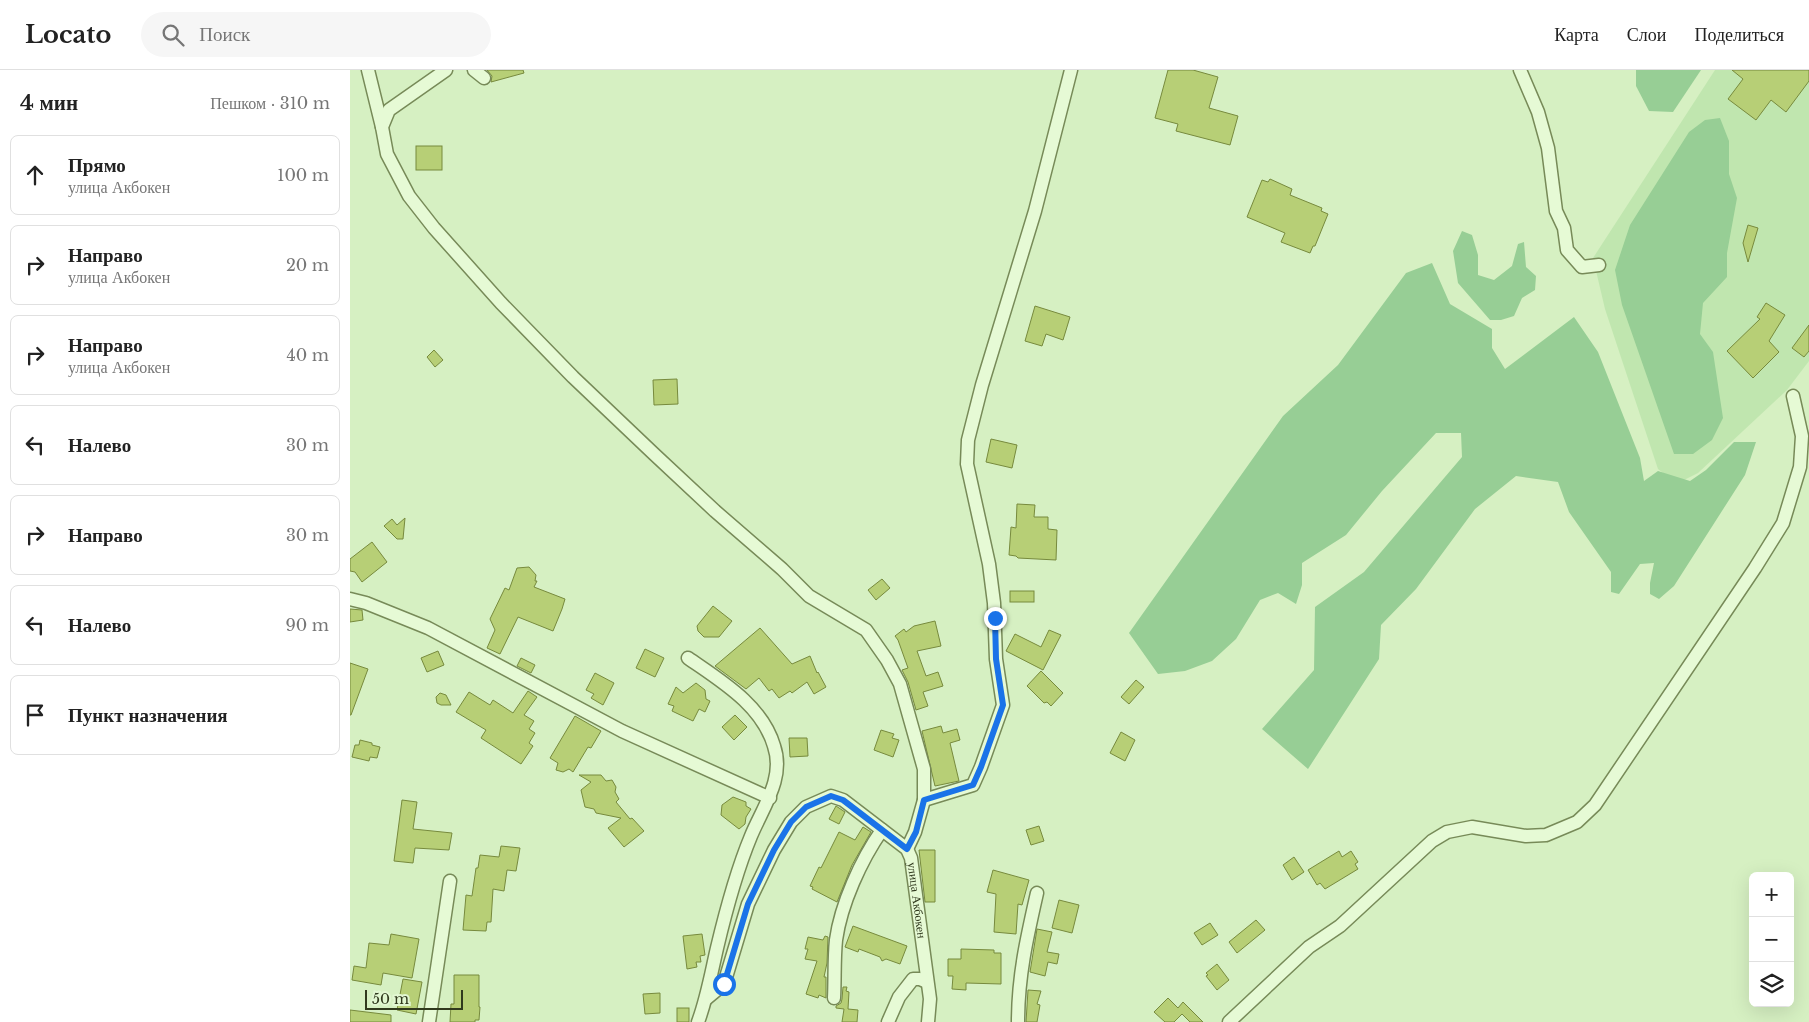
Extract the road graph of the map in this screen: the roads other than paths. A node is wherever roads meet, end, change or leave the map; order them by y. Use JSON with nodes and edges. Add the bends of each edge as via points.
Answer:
{"nodes":[{"id":1,"x":368,"y":70,"type":"edge"},
{"id":2,"x":446,"y":70,"type":"edge"},
{"id":3,"x":474,"y":70,"type":"edge"},
{"id":4,"x":1071,"y":70,"type":"edge"},
{"id":5,"x":1520,"y":70,"type":"edge"},
{"id":6,"x":484,"y":78,"type":"dead end"},
{"id":7,"x":382,"y":127,"type":"junction"},
{"id":8,"x":1599,"y":265,"type":"dead end"},
{"id":9,"x":1793,"y":396,"type":"dead end"},
{"id":10,"x":350,"y":599,"type":"edge"},
{"id":11,"x":688,"y":658,"type":"dead end"},
{"id":12,"x":770,"y":798,"type":"junction"},
{"id":13,"x":924,"y":800,"type":"junction"},
{"id":14,"x":882,"y":830,"type":"junction"},
{"id":15,"x":907,"y":849,"type":"junction"},
{"id":16,"x":450,"y":881,"type":"dead end"},
{"id":17,"x":1037,"y":893,"type":"dead end"},
{"id":18,"x":927,"y":982,"type":"junction"},
{"id":19,"x":834,"y":998,"type":"dead end"},
{"id":20,"x":706,"y":999,"type":"junction"},
{"id":21,"x":429,"y":1022,"type":"edge"},
{"id":22,"x":698,"y":1022,"type":"edge"},
{"id":23,"x":888,"y":1022,"type":"edge"},
{"id":24,"x":928,"y":1022,"type":"edge"},
{"id":25,"x":1018,"y":1022,"type":"edge"},
{"id":26,"x":1229,"y":1022,"type":"edge"}],
"edges":[{"from":1,"to":7,"type":"street"},
{"from":2,"to":7,"type":"street","via":[[389,110]]},
{"from":3,"to":6,"type":"street"},
{"from":4,"to":13,"type":"street","via":[[1035,211],[968,440],[967,464],[989,564],[1003,705],[973,785]]},
{"from":5,"to":8,"type":"street","via":[[1538,112],[1548,148],[1556,211],[1564,228],[1567,250],[1582,266]]},
{"from":7,"to":13,"type":"street","via":[[387,154],[410,196],[501,303],[654,454],[809,596],[866,630],[900,684],[924,769]]},
{"from":9,"to":26,"type":"street","via":[[1802,436],[1800,467],[1783,523],[1595,805],[1577,822],[1546,835],[1526,836],[1472,827],[1447,832],[1432,841],[1340,926],[1309,947]]},
{"from":10,"to":12,"type":"street","via":[[428,628],[622,732]]},
{"from":11,"to":12,"type":"street","via":[[734,691],[759,716],[775,747],[777,774]]},
{"from":12,"to":20,"type":"street","via":[[738,870]]},
{"from":13,"to":15,"type":"street","via":[[916,832]]},
{"from":14,"to":15,"type":"street","name":"улица Акбокен"},
{"from":14,"to":19,"type":"street","via":[[840,916]]},
{"from":14,"to":20,"type":"street","name":"улица Акбокен","via":[[843,800],[831,796],[806,807],[791,822],[774,850],[748,904],[724,984]]},
{"from":15,"to":18,"type":"street","name":"улица Акбокен","via":[[912,858]]},
{"from":16,"to":21,"type":"street"},
{"from":17,"to":25,"type":"street","via":[[1018,989]]},
{"from":18,"to":23,"type":"street","via":[[913,979],[899,997]]},
{"from":18,"to":24,"type":"street","name":"улица Акбокен","via":[[930,999]]},
{"from":20,"to":22,"type":"street"}]}
